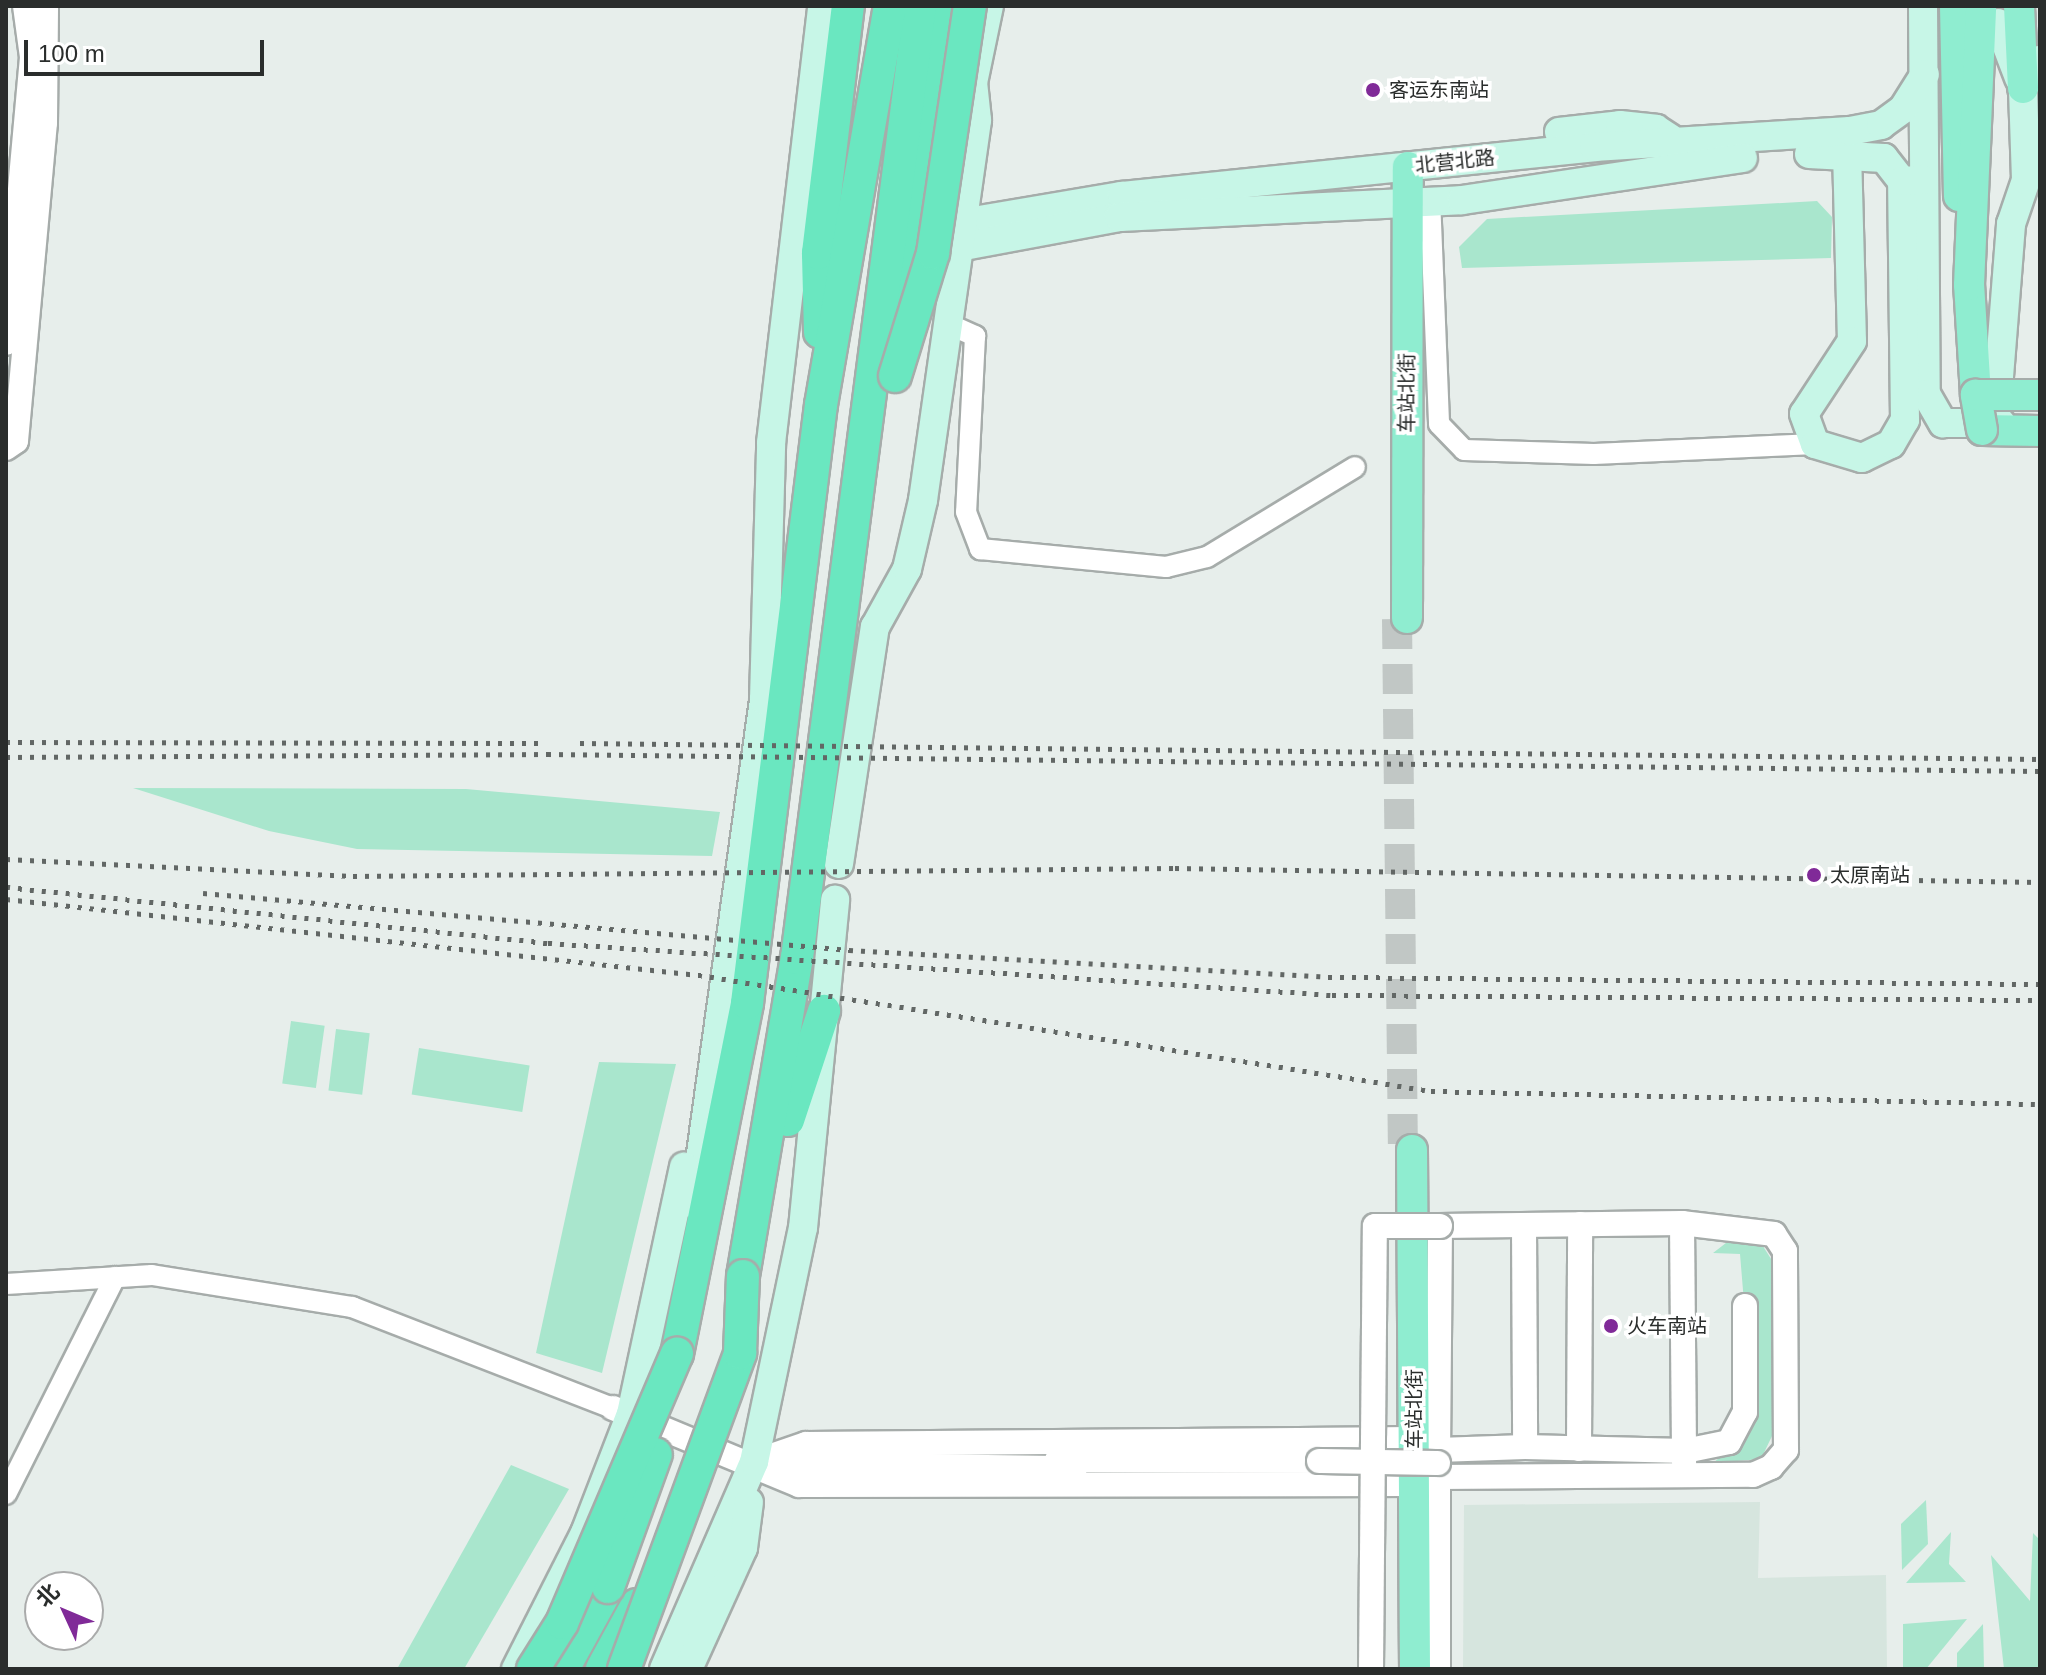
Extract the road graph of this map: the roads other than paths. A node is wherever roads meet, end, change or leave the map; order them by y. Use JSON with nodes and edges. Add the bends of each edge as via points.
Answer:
{"nodes":[{"id":1,"x":25,"y":6,"type":"edge"},
{"id":2,"x":46,"y":6,"type":"edge"},
{"id":3,"x":822,"y":6,"type":"edge"},
{"id":4,"x":848,"y":6,"type":"edge"},
{"id":5,"x":890,"y":6,"type":"edge"},
{"id":6,"x":920,"y":6,"type":"edge"},
{"id":7,"x":945,"y":6,"type":"edge"},
{"id":8,"x":970,"y":6,"type":"edge"},
{"id":9,"x":989,"y":6,"type":"edge"},
{"id":10,"x":1923,"y":6,"type":"edge"},
{"id":11,"x":1955,"y":6,"type":"edge"},
{"id":12,"x":1999,"y":10,"type":"edge"},
{"id":13,"x":2040,"y":60,"type":"edge"},
{"id":14,"x":1925,"y":74,"type":"junction"},
{"id":15,"x":2023,"y":88,"type":"junction"},
{"id":16,"x":1680,"y":146,"type":"junction"},
{"id":17,"x":1847,"y":151,"type":"junction"},
{"id":18,"x":1457,"y":162,"type":"junction"},
{"id":19,"x":1400,"y":168,"type":"junction"},
{"id":20,"x":1913,"y":181,"type":"junction"},
{"id":21,"x":1409,"y":199,"type":"junction"},
{"id":22,"x":1462,"y":200,"type":"junction"},
{"id":23,"x":1993,"y":219,"type":"dead end"},
{"id":24,"x":960,"y":235,"type":"junction"},
{"id":25,"x":1969,"y":285,"type":"junction"},
{"id":26,"x":948,"y":324,"type":"junction"},
{"id":27,"x":6,"y":343,"type":"edge"},
{"id":28,"x":895,"y":376,"type":"junction"},
{"id":29,"x":1976,"y":395,"type":"junction"},
{"id":30,"x":2040,"y":395,"type":"edge"},
{"id":31,"x":821,"y":405,"type":"junction"},
{"id":32,"x":2040,"y":422,"type":"edge"},
{"id":33,"x":1995,"y":423,"type":"junction"},
{"id":34,"x":2040,"y":431,"type":"edge"},
{"id":35,"x":1815,"y":444,"type":"junction"},
{"id":36,"x":6,"y":448,"type":"edge"},
{"id":37,"x":866,"y":453,"type":"junction"},
{"id":38,"x":1355,"y":467,"type":"dead end"},
{"id":39,"x":1402,"y":619,"type":"tunnel mouth"},
{"id":40,"x":839,"y":864,"type":"dead end"},
{"id":41,"x":835,"y":900,"type":"dead end"},
{"id":42,"x":824,"y":1011,"type":"junction"},
{"id":43,"x":708,"y":1077,"type":"junction"},
{"id":44,"x":1408,"y":1151,"type":"tunnel mouth"},
{"id":45,"x":1682,"y":1223,"type":"junction"},
{"id":46,"x":1580,"y":1224,"type":"junction"},
{"id":47,"x":1524,"y":1225,"type":"junction"},
{"id":48,"x":1447,"y":1226,"type":"junction"},
{"id":49,"x":743,"y":1276,"type":"junction"},
{"id":50,"x":115,"y":1277,"type":"junction"},
{"id":51,"x":6,"y":1284,"type":"edge"},
{"id":52,"x":1745,"y":1306,"type":"dead end"},
{"id":53,"x":677,"y":1354,"type":"junction"},
{"id":54,"x":622,"y":1411,"type":"junction"},
{"id":55,"x":1525,"y":1447,"type":"junction"},
{"id":56,"x":1579,"y":1449,"type":"junction"},
{"id":57,"x":1685,"y":1451,"type":"junction"},
{"id":58,"x":754,"y":1462,"type":"junction"},
{"id":59,"x":1426,"y":1462,"type":"junction"},
{"id":60,"x":1373,"y":1465,"type":"junction"},
{"id":61,"x":1683,"y":1476,"type":"junction"},
{"id":62,"x":6,"y":1494,"type":"edge"},
{"id":63,"x":1407,"y":1520,"type":"junction"},
{"id":64,"x":516,"y":1669,"type":"edge"},
{"id":65,"x":533,"y":1669,"type":"edge"},
{"id":66,"x":563,"y":1669,"type":"edge"},
{"id":67,"x":602,"y":1669,"type":"edge"},
{"id":68,"x":624,"y":1669,"type":"edge"},
{"id":69,"x":664,"y":1669,"type":"edge"},
{"id":70,"x":688,"y":1669,"type":"edge"},
{"id":71,"x":1371,"y":1669,"type":"edge"},
{"id":72,"x":1398,"y":1669,"type":"edge"},
{"id":73,"x":1415,"y":1669,"type":"edge"},
{"id":74,"x":1438,"y":1669,"type":"edge"}],
"edges":[{"from":1,"to":27,"type":"street","via":[[32,57]]},
{"from":2,"to":36,"type":"street","via":[[45,123],[16,441]]},
{"from":3,"to":43,"type":"main road","via":[[771,443],[764,700]]},
{"from":4,"to":31,"type":"highway","via":[[818,253]]},
{"from":5,"to":31,"type":"highway"},
{"from":6,"to":37,"type":"highway","via":[[878,289]]},
{"from":7,"to":28,"type":"highway"},
{"from":8,"to":28,"type":"highway","bridge":true,"via":[[933,253]]},
{"from":9,"to":24,"type":"main road","via":[[973,83],[977,120]]},
{"from":10,"to":14,"type":"main road"},
{"from":11,"to":25,"type":"main road","via":[[1957,181]]},
{"from":12,"to":15,"type":"main road"},
{"from":12,"to":23,"type":"main road"},
{"from":12,"to":25,"type":"main road"},
{"from":13,"to":15,"type":"main road"},
{"from":14,"to":16,"type":"main road","name":"北营北路","via":[[1903,109],[1881,125]]},
{"from":14,"to":20,"type":"main road"},
{"from":15,"to":33,"type":"main road","via":[[2026,180],[2011,224]]},
{"from":16,"to":18,"type":"main road","name":"北营北路"},
{"from":16,"to":19,"type":"main road","via":[[1656,129],[1620,125],[1403,149]]},
{"from":17,"to":20,"type":"main road","name":"北营北路","via":[[1884,158]]},
{"from":17,"to":22,"type":"main road","name":"北营北路","via":[[1725,159]]},
{"from":17,"to":35,"type":"main road","via":[[1852,341],[1804,414]]},
{"from":18,"to":19,"type":"main road","name":"北营北路"},
{"from":18,"to":22,"type":"main road","via":[[1440,173],[1437,187]]},
{"from":19,"to":21,"type":"main road","name":"车站北街"},
{"from":19,"to":24,"type":"main road","name":"北营北路","via":[[1122,196]]},
{"from":20,"to":33,"type":"main road","via":[[1926,394],[1943,423]]},
{"from":20,"to":35,"type":"main road","via":[[1905,420],[1891,444],[1862,458]]},
{"from":21,"to":22,"type":"main road","name":"北营北路"},
{"from":21,"to":24,"type":"main road","name":"北营北路","via":[[1132,215]]},
{"from":21,"to":35,"type":"street","via":[[1439,424],[1464,450],[1594,454]]},
{"from":21,"to":39,"type":"main road","name":"车站北街"},
{"from":24,"to":26,"type":"main road"},
{"from":25,"to":29,"type":"main road"},
{"from":26,"to":38,"type":"street","via":[[975,336],[966,512],[980,549],[1166,567],[1207,557]]},
{"from":26,"to":40,"type":"main road","via":[[907,569],[875,627],[863,681]]},
{"from":28,"to":37,"type":"highway"},
{"from":29,"to":30,"type":"main road","bridge":true},
{"from":29,"to":34,"type":"main road","bridge":true,"via":[[1982,430]]},
{"from":31,"to":53,"type":"highway","via":[[747,1003]]},
{"from":32,"to":33,"type":"main road"},
{"from":37,"to":49,"type":"highway","via":[[790,1007]]},
{"from":41,"to":42,"type":"main road"},
{"from":42,"to":49,"type":"highway"},
{"from":42,"to":58,"type":"main road","via":[[803,1228]]},
{"from":43,"to":53,"type":"main road"},
{"from":43,"to":54,"type":"main road"},
{"from":44,"to":59,"type":"main road","name":"车站北街"},
{"from":45,"to":46,"type":"street"},
{"from":45,"to":57,"type":"street"},
{"from":45,"to":61,"type":"street","via":[[1765,1230],[1785,1251],[1786,1450],[1753,1475]]},
{"from":46,"to":47,"type":"street"},
{"from":46,"to":56,"type":"street"},
{"from":47,"to":48,"type":"street"},
{"from":47,"to":55,"type":"street"},
{"from":48,"to":59,"type":"street"},
{"from":48,"to":60,"type":"street","bridge":true,"via":[[1375,1226]]},
{"from":49,"to":67,"type":"highway","bridge":true,"via":[[638,1603]]},
{"from":49,"to":68,"type":"highway","bridge":true,"via":[[740,1353]]},
{"from":50,"to":51,"type":"street"},
{"from":50,"to":54,"type":"street","via":[[152,1275],[352,1307]]},
{"from":50,"to":62,"type":"street"},
{"from":52,"to":57,"type":"street","via":[[1739,1429],[1729,1442]]},
{"from":53,"to":65,"type":"highway","bridge":true,"via":[[562,1623]]},
{"from":53,"to":66,"type":"highway","bridge":true,"via":[[666,1426],[608,1587]]},
{"from":54,"to":58,"type":"street"},
{"from":54,"to":64,"type":"main road","via":[[585,1533]]},
{"from":55,"to":56,"type":"street"},
{"from":55,"to":59,"type":"street"},
{"from":56,"to":57,"type":"street"},
{"from":57,"to":61,"type":"street"},
{"from":58,"to":59,"type":"street","via":[[806,1444]]},
{"from":58,"to":59,"type":"street","via":[[799,1485]]},
{"from":58,"to":60,"type":"street","bridge":true},
{"from":58,"to":69,"type":"main road"},
{"from":58,"to":70,"type":"main road","via":[[743,1548]]},
{"from":59,"to":60,"type":"street","bridge":true},
{"from":59,"to":61,"type":"street"},
{"from":59,"to":63,"type":"main road","name":"车站北街"},
{"from":59,"to":74,"type":"street"},
{"from":60,"to":71,"type":"street","bridge":true},
{"from":63,"to":72,"type":"main road"},
{"from":63,"to":73,"type":"main road","name":"车站北街"}]}
